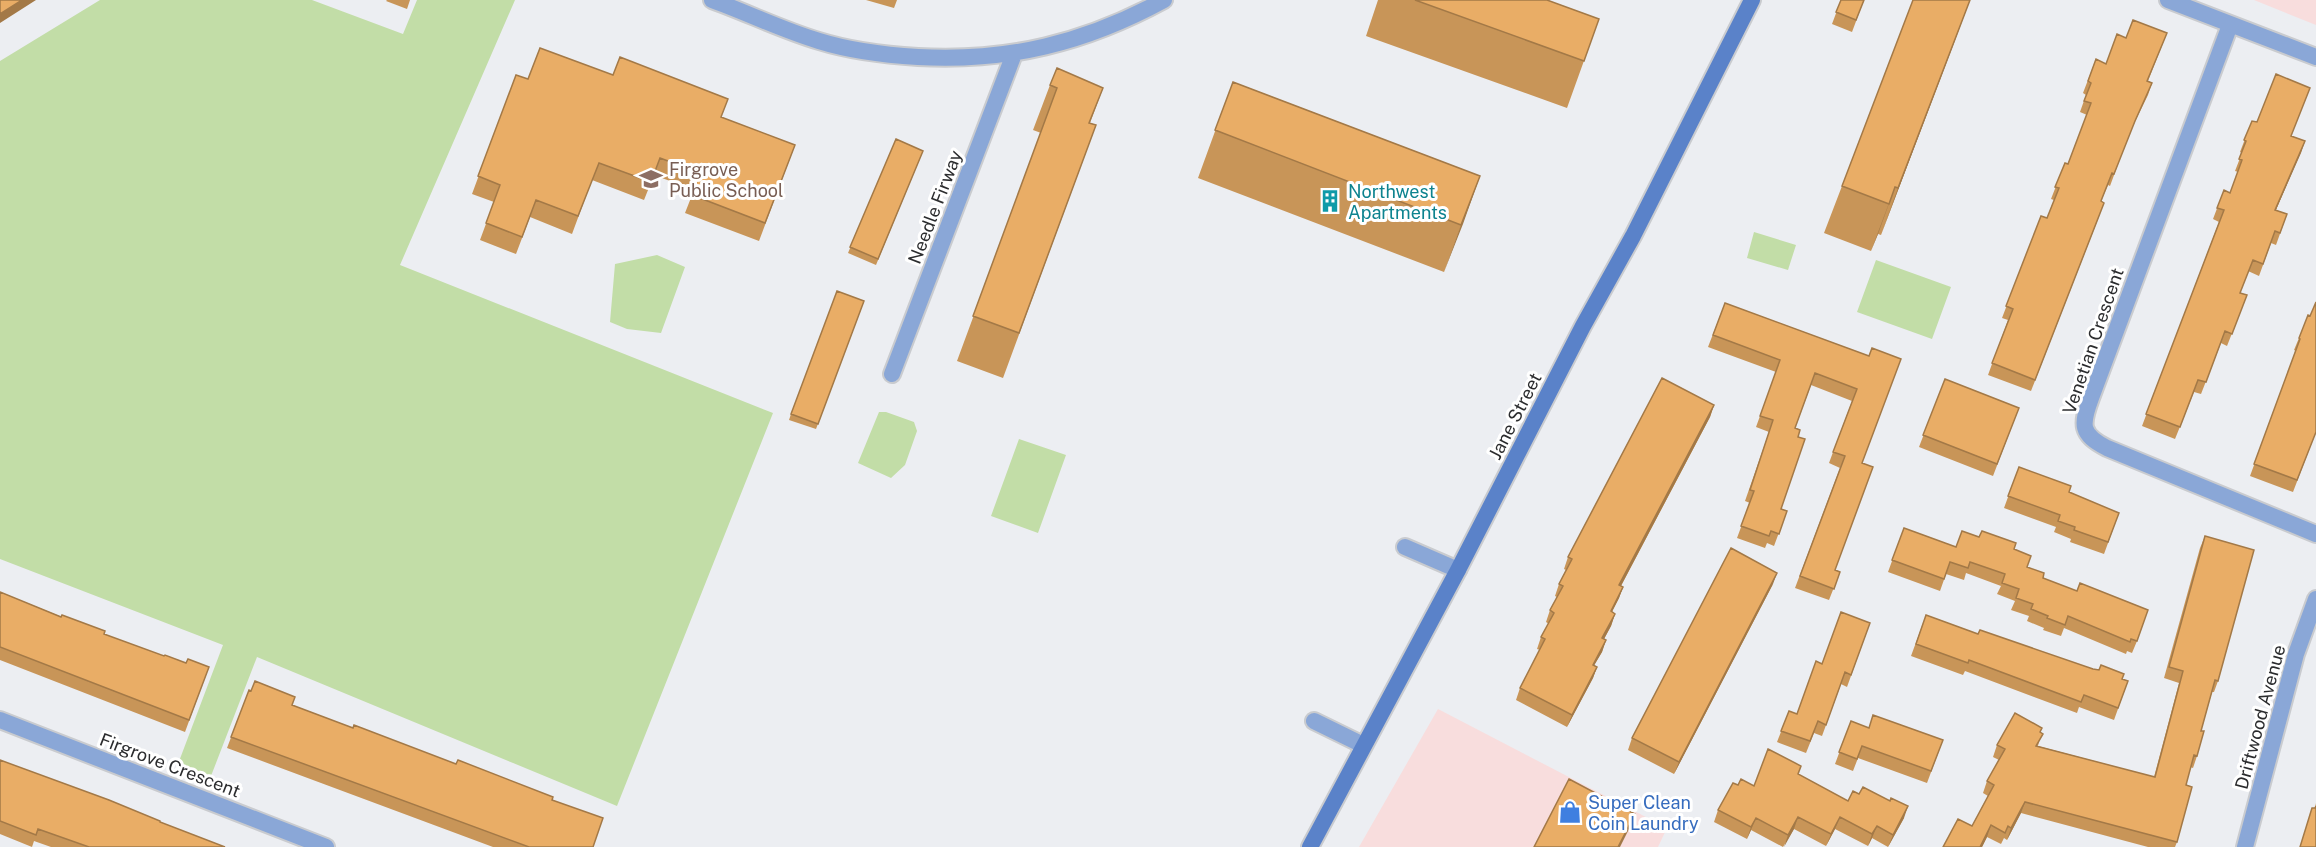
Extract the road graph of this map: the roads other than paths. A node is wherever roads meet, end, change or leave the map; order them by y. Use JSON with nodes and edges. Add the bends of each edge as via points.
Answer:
{"nodes":[{"id":1,"x":712,"y":0,"type":"edge"},
{"id":2,"x":1164,"y":0,"type":"edge"},
{"id":3,"x":1752,"y":0,"type":"edge"},
{"id":4,"x":2168,"y":0,"type":"edge"},
{"id":5,"x":741,"y":5,"type":"edge"},
{"id":6,"x":2230,"y":25,"type":"junction"},
{"id":7,"x":1014,"y":54,"type":"junction"},
{"id":8,"x":2316,"y":57,"type":"edge"},
{"id":9,"x":892,"y":374,"type":"dead end"},
{"id":10,"x":2316,"y":534,"type":"edge"},
{"id":11,"x":1405,"y":547,"type":"dead end"},
{"id":12,"x":1458,"y":570,"type":"junction"},
{"id":13,"x":2316,"y":599,"type":"edge"},
{"id":14,"x":0,"y":720,"type":"edge"},
{"id":15,"x":1314,"y":721,"type":"dead end"},
{"id":16,"x":1363,"y":745,"type":"junction"},
{"id":17,"x":326,"y":847,"type":"edge"},
{"id":18,"x":1310,"y":847,"type":"edge"},
{"id":19,"x":2245,"y":847,"type":"edge"}],
"edges":[{"from":1,"to":5,"type":"street"},
{"from":2,"to":7,"type":"street","via":[[1092,34]]},
{"from":3,"to":12,"type":"main road","name":"Jane Street"},
{"from":4,"to":6,"type":"street"},
{"from":5,"to":7,"type":"street","via":[[821,42],[884,55],[961,59]]},
{"from":6,"to":8,"type":"street"},
{"from":6,"to":10,"type":"street","name":"Venetian Crescent","via":[[2083,425],[2094,441],[2107,448]]},
{"from":7,"to":9,"type":"street","name":"Needle Firway"},
{"from":11,"to":12,"type":"street"},
{"from":12,"to":16,"type":"main road","name":"Jane Street"},
{"from":13,"to":19,"type":"street","name":"Driftwood Avenue","via":[[2296,654]]},
{"from":14,"to":17,"type":"street","name":"Firgrove Crescent"},
{"from":15,"to":16,"type":"street"},
{"from":16,"to":18,"type":"main road","name":"Jane Street"}]}
